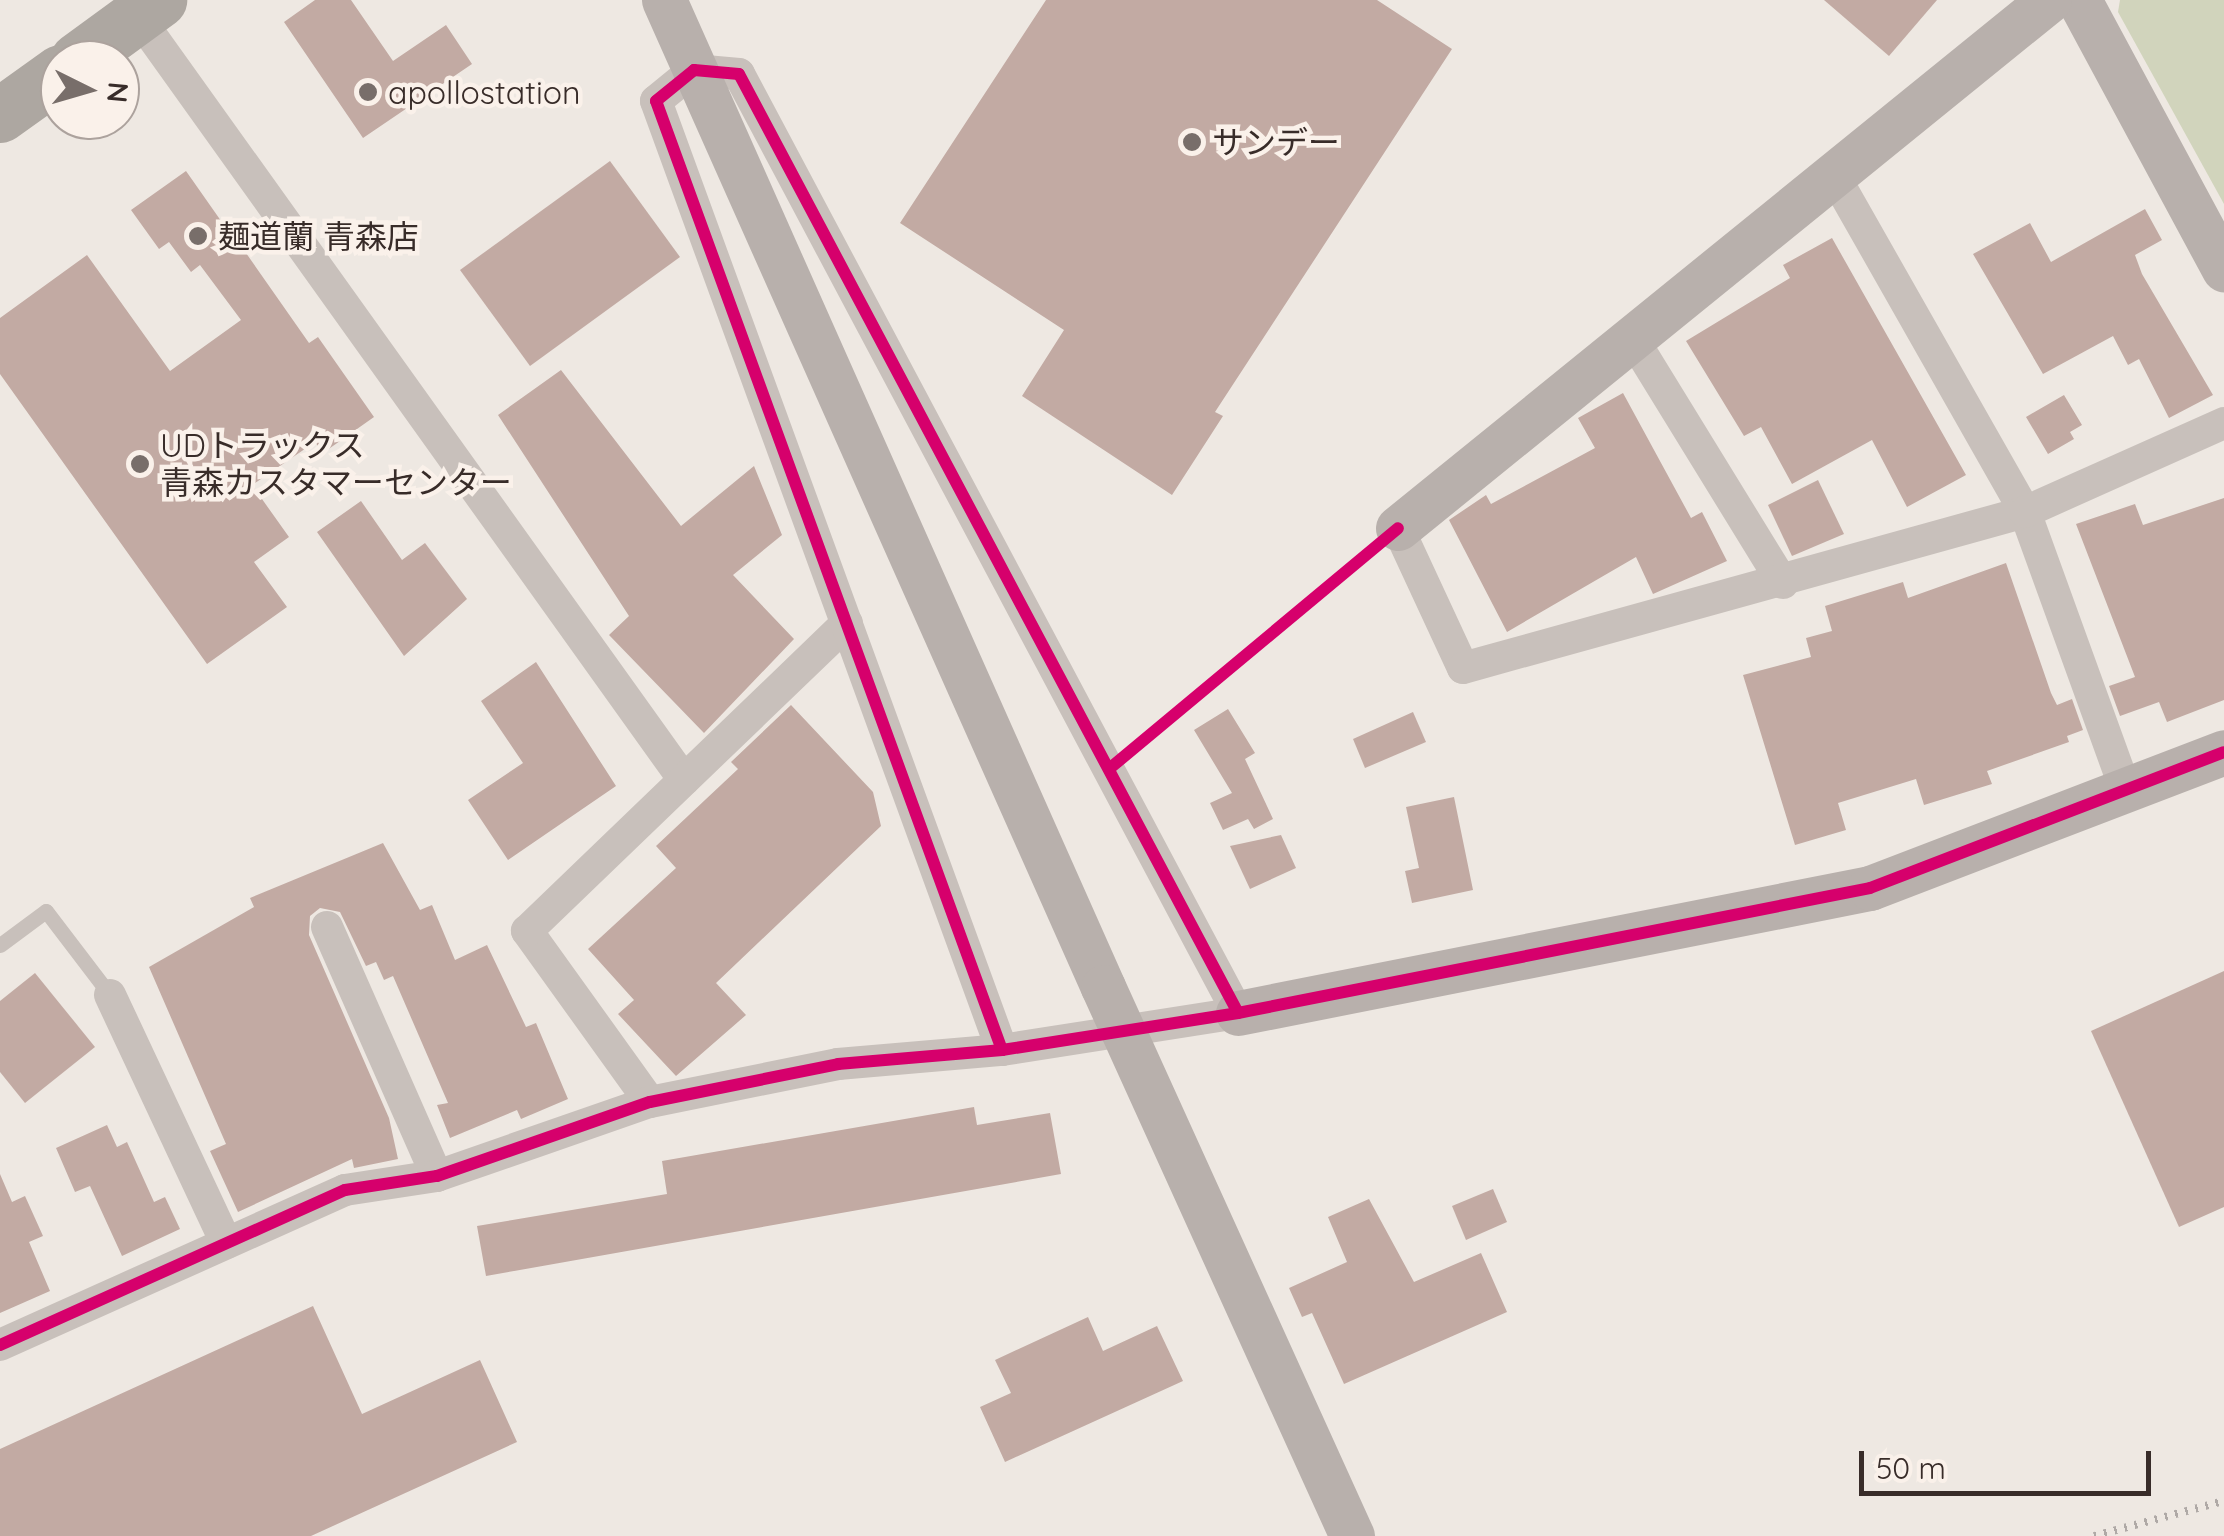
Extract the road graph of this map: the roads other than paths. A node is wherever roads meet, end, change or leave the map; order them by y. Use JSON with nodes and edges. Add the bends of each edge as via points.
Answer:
{"nodes":[{"id":1,"x":664,"y":0,"type":"edge"},
{"id":2,"x":2048,"y":0,"type":"edge"},
{"id":3,"x":2079,"y":0,"type":"edge"},
{"id":4,"x":121,"y":24,"type":"edge"},
{"id":5,"x":694,"y":70,"type":"junction"},
{"id":6,"x":40,"y":85,"type":"edge"},
{"id":7,"x":3,"y":108,"type":"edge"},
{"id":8,"x":1832,"y":172,"type":"junction"},
{"id":9,"x":2224,"y":269,"type":"edge"},
{"id":10,"x":1631,"y":336,"type":"junction"},
{"id":11,"x":2224,"y":423,"type":"edge"},
{"id":12,"x":2025,"y":512,"type":"junction"},
{"id":13,"x":1398,"y":528,"type":"joint"},
{"id":14,"x":1783,"y":584,"type":"junction"},
{"id":15,"x":847,"y":623,"type":"junction"},
{"id":16,"x":2224,"y":752,"type":"edge"},
{"id":17,"x":684,"y":780,"type":"junction"},
{"id":18,"x":2127,"y":794,"type":"junction"},
{"id":19,"x":327,"y":927,"type":"dead end"},
{"id":20,"x":0,"y":945,"type":"edge"},
{"id":21,"x":110,"y":994,"type":"joint"},
{"id":22,"x":1238,"y":1013,"type":"junction"},
{"id":23,"x":1002,"y":1050,"type":"junction"},
{"id":24,"x":650,"y":1102,"type":"junction"},
{"id":25,"x":436,"y":1176,"type":"junction"},
{"id":26,"x":226,"y":1243,"type":"junction"},
{"id":27,"x":0,"y":1344,"type":"edge"},
{"id":28,"x":1352,"y":1536,"type":"edge"}],
"edges":[{"from":1,"to":5,"type":"street"},
{"from":2,"to":8,"type":"street"},
{"from":3,"to":9,"type":"street"},
{"from":4,"to":17,"type":"street"},
{"from":5,"to":15,"type":"street","via":[[656,101]]},
{"from":5,"to":22,"type":"street","via":[[739,74]]},
{"from":5,"to":28,"type":"street","bridge":true},
{"from":6,"to":7,"type":"highway"},
{"from":8,"to":10,"type":"street"},
{"from":8,"to":12,"type":"street"},
{"from":10,"to":13,"type":"street"},
{"from":10,"to":14,"type":"street"},
{"from":11,"to":12,"type":"street"},
{"from":12,"to":14,"type":"street"},
{"from":12,"to":18,"type":"street"},
{"from":13,"to":14,"type":"street","via":[[1463,668]]},
{"from":15,"to":17,"type":"street"},
{"from":15,"to":23,"type":"street"},
{"from":16,"to":18,"type":"street"},
{"from":17,"to":24,"type":"street","via":[[527,931]]},
{"from":18,"to":22,"type":"street","via":[[1870,888]]},
{"from":19,"to":25,"type":"street"},
{"from":20,"to":21,"type":"lane","via":[[46,911]]},
{"from":21,"to":26,"type":"street"},
{"from":22,"to":23,"type":"street"},
{"from":23,"to":24,"type":"street","via":[[838,1064]]},
{"from":24,"to":25,"type":"street"},
{"from":25,"to":26,"type":"street","via":[[345,1190]]},
{"from":26,"to":27,"type":"street"}]}
